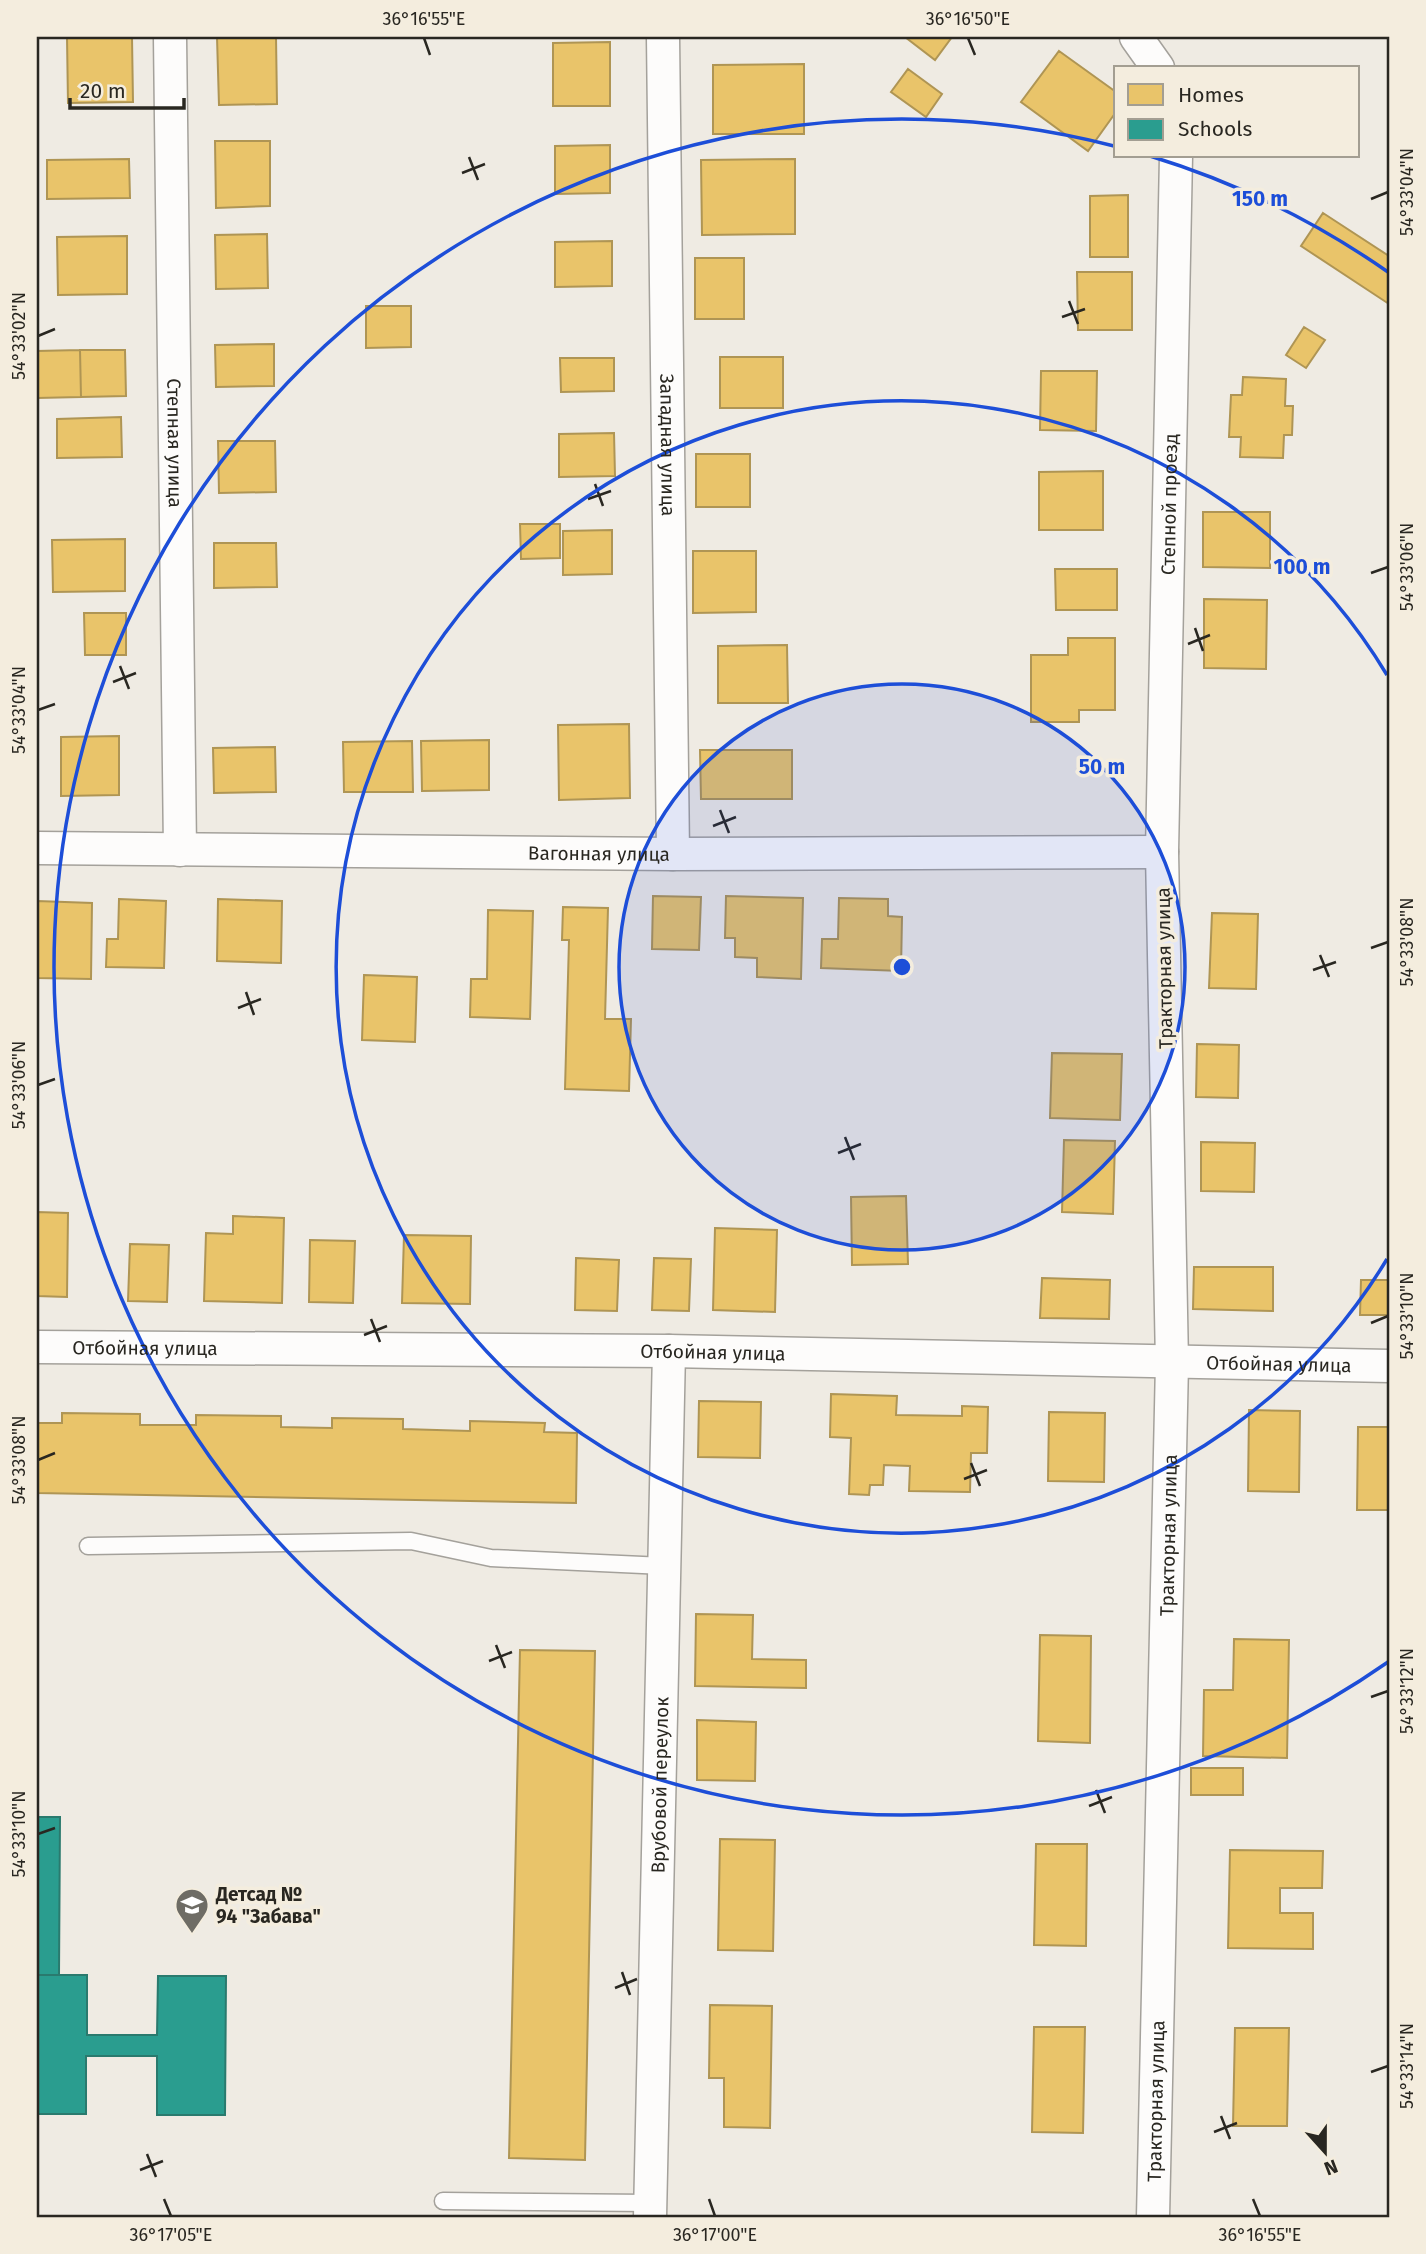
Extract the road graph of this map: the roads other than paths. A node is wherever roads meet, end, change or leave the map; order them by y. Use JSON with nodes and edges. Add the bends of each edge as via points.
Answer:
{"nodes":[{"id":1,"x":170,"y":37,"type":"edge"},
{"id":2,"x":663,"y":37,"type":"edge"},
{"id":3,"x":1136,"y":37,"type":"edge"},
{"id":4,"x":1157,"y":66,"type":"edge"},
{"id":5,"x":1176,"y":158,"type":"edge"},
{"id":6,"x":37,"y":848,"type":"edge"},
{"id":7,"x":180,"y":850,"type":"junction"},
{"id":8,"x":1162,"y":852,"type":"junction"},
{"id":9,"x":673,"y":854,"type":"junction"},
{"id":10,"x":37,"y":1347,"type":"edge"},
{"id":11,"x":669,"y":1352,"type":"junction"},
{"id":12,"x":1172,"y":1363,"type":"junction"},
{"id":13,"x":1389,"y":1366,"type":"edge"},
{"id":14,"x":88,"y":1546,"type":"dead end"},
{"id":15,"x":664,"y":1566,"type":"junction"},
{"id":16,"x":443,"y":2201,"type":"dead end"},
{"id":17,"x":650,"y":2210,"type":"edge"},
{"id":18,"x":1153,"y":2217,"type":"edge"}],
"edges":[{"from":1,"to":7,"type":"street","name":"Степная улица"},
{"from":2,"to":9,"type":"street","name":"Западная улица"},
{"from":3,"to":4,"type":"street"},
{"from":5,"to":8,"type":"street","name":"Степной проезд"},
{"from":6,"to":7,"type":"street","name":"Вагонная улица"},
{"from":7,"to":9,"type":"street","name":"Вагонная улица"},
{"from":8,"to":9,"type":"street","name":"Вагонная улица"},
{"from":8,"to":12,"type":"street","name":"Тракторная улица"},
{"from":10,"to":11,"type":"street","name":"Отбойная улица"},
{"from":11,"to":12,"type":"street","name":"Отбойная улица"},
{"from":11,"to":15,"type":"street","name":"Врубовой переулок"},
{"from":12,"to":13,"type":"street","name":"Отбойная улица"},
{"from":12,"to":18,"type":"street","name":"Тракторная улица"},
{"from":14,"to":15,"type":"lane","via":[[411,1541],[491,1558]]},
{"from":15,"to":17,"type":"street","name":"Врубовой переулок"},
{"from":16,"to":17,"type":"lane"}]}
